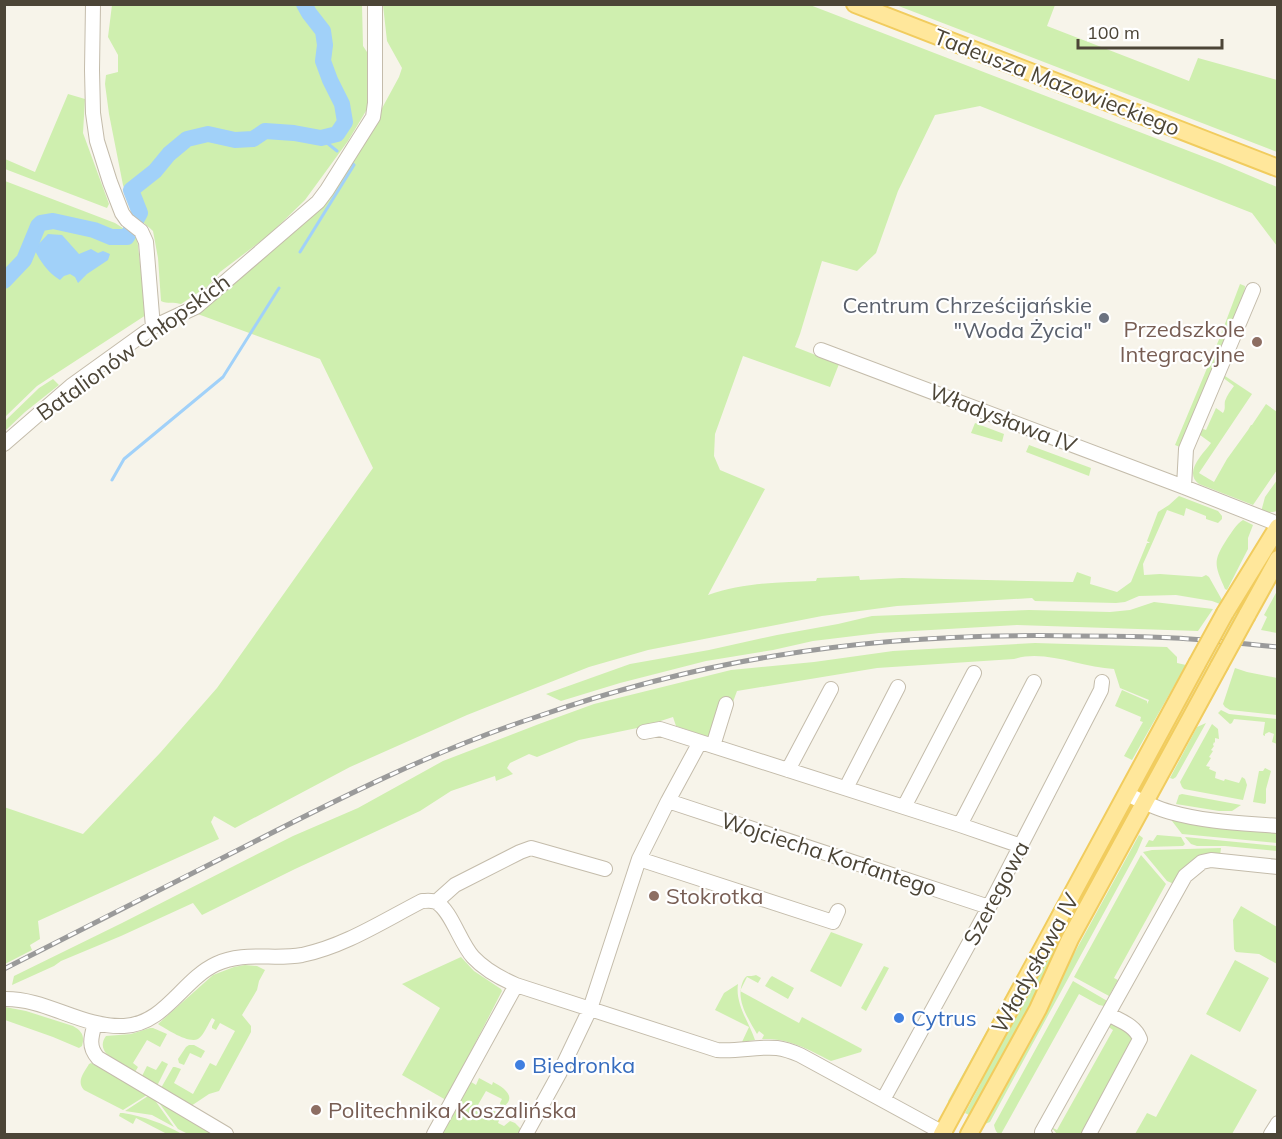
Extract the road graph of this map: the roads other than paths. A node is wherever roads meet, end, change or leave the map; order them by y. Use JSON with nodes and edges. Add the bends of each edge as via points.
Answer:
{"nodes":[{"id":1,"x":93,"y":4,"type":"edge"},
{"id":2,"x":375,"y":4,"type":"edge"},
{"id":3,"x":855,"y":4,"type":"edge"},
{"id":4,"x":1278,"y":166,"type":"edge"},
{"id":5,"x":1253,"y":290,"type":"dead end"},
{"id":6,"x":153,"y":327,"type":"junction"},
{"id":7,"x":821,"y":350,"type":"dead end"},
{"id":8,"x":4,"y":444,"type":"edge"},
{"id":9,"x":1184,"y":486,"type":"junction"},
{"id":10,"x":1278,"y":525,"type":"edge"},
{"id":11,"x":1278,"y":559,"type":"edge"},
{"id":12,"x":974,"y":673,"type":"dead end"},
{"id":13,"x":1034,"y":682,"type":"dead end"},
{"id":14,"x":1102,"y":682,"type":"dead end"},
{"id":15,"x":898,"y":687,"type":"dead end"},
{"id":16,"x":831,"y":689,"type":"dead end"},
{"id":17,"x":726,"y":705,"type":"dead end"},
{"id":18,"x":644,"y":732,"type":"dead end"},
{"id":19,"x":706,"y":744,"type":"junction"},
{"id":20,"x":788,"y":770,"type":"junction"},
{"id":21,"x":846,"y":788,"type":"junction"},
{"id":22,"x":1127,"y":794,"type":"junction"},
{"id":23,"x":668,"y":801,"type":"junction"},
{"id":24,"x":1144,"y":803,"type":"junction"},
{"id":25,"x":904,"y":807,"type":"junction"},
{"id":26,"x":960,"y":825,"type":"junction"},
{"id":27,"x":1278,"y":826,"type":"edge"},
{"id":28,"x":1021,"y":846,"type":"junction"},
{"id":29,"x":639,"y":859,"type":"junction"},
{"id":30,"x":1278,"y":867,"type":"edge"},
{"id":31,"x":605,"y":869,"type":"dead end"},
{"id":32,"x":436,"y":902,"type":"junction"},
{"id":33,"x":989,"y":907,"type":"junction"},
{"id":34,"x":833,"y":921,"type":"dead end"},
{"id":35,"x":516,"y":985,"type":"junction"},
{"id":36,"x":4,"y":999,"type":"edge"},
{"id":37,"x":590,"y":1009,"type":"junction"},
{"id":38,"x":1108,"y":1014,"type":"junction"},
{"id":39,"x":95,"y":1023,"type":"junction"},
{"id":40,"x":883,"y":1100,"type":"junction"},
{"id":41,"x":1278,"y":1123,"type":"edge"},
{"id":42,"x":226,"y":1134,"type":"edge"},
{"id":43,"x":434,"y":1134,"type":"edge"},
{"id":44,"x":526,"y":1134,"type":"edge"},
{"id":45,"x":943,"y":1134,"type":"edge"},
{"id":46,"x":969,"y":1134,"type":"edge"},
{"id":47,"x":1045,"y":1134,"type":"edge"},
{"id":48,"x":1089,"y":1134,"type":"edge"},
{"id":49,"x":1271,"y":1134,"type":"edge"}],
"edges":[{"from":1,"to":6,"type":"street","via":[[92,102],[97,141],[122,213],[141,231],[146,243]]},
{"from":2,"to":6,"type":"street","name":"Batalionów Chłopskich","via":[[373,117],[327,190],[196,307]]},
{"from":3,"to":4,"type":"main road","name":"Tadeusza Mazowieckiego"},
{"from":5,"to":9,"type":"street","via":[[1186,449]]},
{"from":6,"to":8,"type":"street","name":"Batalionów Chłopskich","via":[[71,386]]},
{"from":7,"to":9,"type":"street","name":"Władysława IV"},
{"from":9,"to":10,"type":"street","name":"Władysława IV"},
{"from":10,"to":22,"type":"main road","name":"Władysława IV","bridge":true,"via":[[1225,613]]},
{"from":11,"to":24,"type":"main road","name":"Władysława IV","bridge":true},
{"from":12,"to":25,"type":"street"},
{"from":13,"to":26,"type":"street"},
{"from":14,"to":28,"type":"street","name":"Szeregowa"},
{"from":15,"to":21,"type":"street"},
{"from":16,"to":20,"type":"street"},
{"from":17,"to":19,"type":"street"},
{"from":18,"to":19,"type":"street","via":[[660,729]]},
{"from":19,"to":20,"type":"street"},
{"from":19,"to":23,"type":"street"},
{"from":20,"to":21,"type":"street"},
{"from":21,"to":25,"type":"street"},
{"from":22,"to":24,"type":"street"},
{"from":22,"to":45,"type":"main road","name":"Władysława IV"},
{"from":23,"to":29,"type":"street"},
{"from":23,"to":33,"type":"street","name":"Wojciecha Korfantego"},
{"from":24,"to":27,"type":"street","via":[[1193,818]]},
{"from":24,"to":46,"type":"main road","name":"Władysława IV"},
{"from":25,"to":26,"type":"street"},
{"from":26,"to":28,"type":"street"},
{"from":28,"to":33,"type":"street","name":"Szeregowa"},
{"from":29,"to":34,"type":"street"},
{"from":29,"to":37,"type":"street"},
{"from":30,"to":38,"type":"street","via":[[1211,860],[1192,868],[1177,888]]},
{"from":31,"to":32,"type":"street","via":[[527,849],[455,885]]},
{"from":32,"to":35,"type":"street","via":[[471,955],[489,972]]},
{"from":32,"to":39,"type":"street","via":[[422,901],[322,950],[225,960],[203,972],[150,1018],[127,1026]]},
{"from":33,"to":40,"type":"street","name":"Szeregowa"},
{"from":35,"to":37,"type":"street"},
{"from":35,"to":43,"type":"street"},
{"from":36,"to":39,"type":"street","via":[[27,1001]]},
{"from":37,"to":40,"type":"street","via":[[717,1050],[789,1050]]},
{"from":37,"to":44,"type":"street"},
{"from":38,"to":47,"type":"street","via":[[1042,1132]]},
{"from":38,"to":48,"type":"street","via":[[1130,1025],[1140,1039]]},
{"from":39,"to":42,"type":"street","via":[[90,1043],[98,1058]]},
{"from":40,"to":45,"type":"street"},
{"from":41,"to":49,"type":"street"}]}
